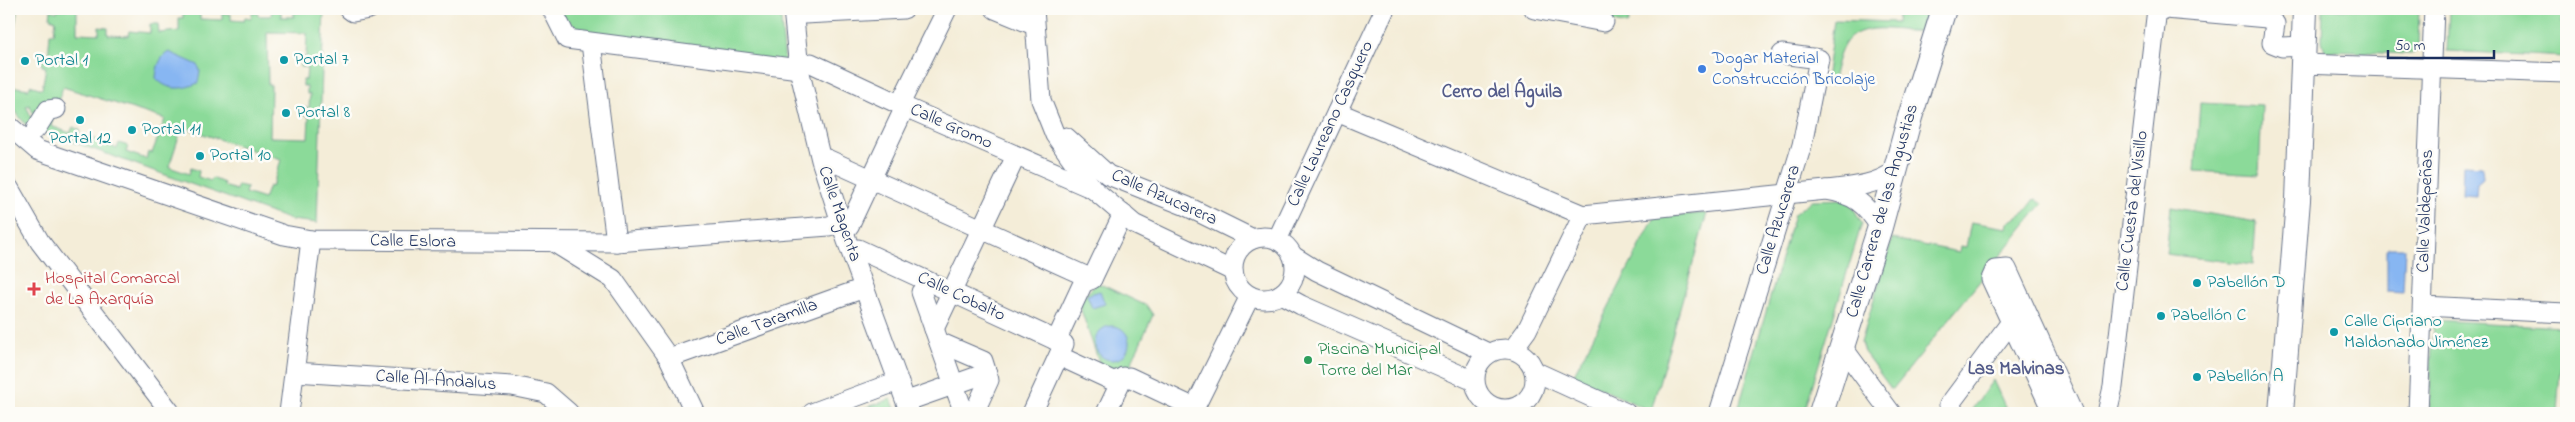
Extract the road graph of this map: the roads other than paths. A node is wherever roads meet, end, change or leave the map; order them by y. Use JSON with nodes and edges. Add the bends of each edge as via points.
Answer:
{"nodes":[{"id":1,"x":349,"y":9,"type":"edge"},
{"id":2,"x":369,"y":9,"type":"edge"},
{"id":3,"x":552,"y":9,"type":"edge"},
{"id":4,"x":904,"y":9,"type":"edge"},
{"id":5,"x":947,"y":9,"type":"edge"},
{"id":6,"x":995,"y":9,"type":"edge"},
{"id":7,"x":1385,"y":9,"type":"edge"},
{"id":8,"x":1534,"y":9,"type":"edge"},
{"id":9,"x":2157,"y":9,"type":"edge"},
{"id":10,"x":2166,"y":9,"type":"edge"},
{"id":11,"x":2305,"y":9,"type":"edge"},
{"id":12,"x":2434,"y":9,"type":"edge"},
{"id":13,"x":1943,"y":10,"type":"edge"},
{"id":14,"x":799,"y":11,"type":"edge"},
{"id":15,"x":1034,"y":17,"type":"edge"},
{"id":16,"x":1604,"y":22,"type":"dead end"},
{"id":17,"x":591,"y":43,"type":"junction"},
{"id":18,"x":1782,"y":54,"type":"dead end"},
{"id":19,"x":2304,"y":55,"type":"junction"},
{"id":20,"x":805,"y":66,"type":"junction"},
{"id":21,"x":2432,"y":68,"type":"junction"},
{"id":22,"x":1038,"y":71,"type":"junction"},
{"id":23,"x":2566,"y":73,"type":"edge"},
{"id":24,"x":902,"y":106,"type":"junction"},
{"id":25,"x":56,"y":109,"type":"dead end"},
{"id":26,"x":1337,"y":112,"type":"junction"},
{"id":27,"x":9,"y":126,"type":"edge"},
{"id":28,"x":36,"y":129,"type":"dead end"},
{"id":29,"x":1016,"y":156,"type":"junction"},
{"id":30,"x":827,"y":158,"type":"dead end"},
{"id":31,"x":1897,"y":170,"type":"junction"},
{"id":32,"x":871,"y":179,"type":"junction"},
{"id":33,"x":1093,"y":189,"type":"junction"},
{"id":34,"x":1826,"y":190,"type":"junction"},
{"id":35,"x":11,"y":193,"type":"edge"},
{"id":36,"x":1787,"y":193,"type":"junction"},
{"id":37,"x":1123,"y":214,"type":"junction"},
{"id":38,"x":1583,"y":215,"type":"junction"},
{"id":39,"x":845,"y":224,"type":"junction"},
{"id":40,"x":1880,"y":228,"type":"junction"},
{"id":41,"x":981,"y":229,"type":"junction"},
{"id":42,"x":1253,"y":239,"type":"junction"},
{"id":43,"x":311,"y":240,"type":"junction"},
{"id":44,"x":1277,"y":240,"type":"junction"},
{"id":45,"x":616,"y":242,"type":"junction"},
{"id":46,"x":555,"y":243,"type":"junction"},
{"id":47,"x":858,"y":249,"type":"dead end"},
{"id":48,"x":1293,"y":256,"type":"junction"},
{"id":49,"x":1233,"y":271,"type":"junction"},
{"id":50,"x":1092,"y":279,"type":"junction"},
{"id":51,"x":864,"y":288,"type":"junction"},
{"id":52,"x":921,"y":292,"type":"dead end"},
{"id":53,"x":951,"y":292,"type":"junction"},
{"id":54,"x":1281,"y":294,"type":"junction"},
{"id":55,"x":1250,"y":296,"type":"junction"},
{"id":56,"x":2423,"y":306,"type":"junction"},
{"id":57,"x":2566,"y":313,"type":"edge"},
{"id":58,"x":2011,"y":322,"type":"junction"},
{"id":59,"x":937,"y":335,"type":"junction"},
{"id":60,"x":1060,"y":347,"type":"junction"},
{"id":61,"x":1843,"y":348,"type":"junction"},
{"id":62,"x":1488,"y":353,"type":"junction"},
{"id":63,"x":669,"y":358,"type":"junction"},
{"id":64,"x":1525,"y":359,"type":"junction"},
{"id":65,"x":295,"y":372,"type":"junction"},
{"id":66,"x":987,"y":373,"type":"junction"},
{"id":67,"x":1123,"y":377,"type":"junction"},
{"id":68,"x":1474,"y":381,"type":"junction"},
{"id":69,"x":898,"y":382,"type":"junction"},
{"id":70,"x":954,"y":385,"type":"junction"},
{"id":71,"x":912,"y":406,"type":"edge"},
{"id":72,"x":1497,"y":409,"type":"edge"},
{"id":73,"x":1193,"y":411,"type":"edge"},
{"id":74,"x":171,"y":413,"type":"edge"},
{"id":75,"x":289,"y":413,"type":"edge"},
{"id":76,"x":569,"y":413,"type":"edge"},
{"id":77,"x":695,"y":413,"type":"edge"},
{"id":78,"x":812,"y":413,"type":"edge"},
{"id":79,"x":964,"y":413,"type":"edge"},
{"id":80,"x":974,"y":413,"type":"edge"},
{"id":81,"x":1032,"y":413,"type":"edge"},
{"id":82,"x":1106,"y":413,"type":"edge"},
{"id":83,"x":1533,"y":413,"type":"edge"},
{"id":84,"x":1626,"y":413,"type":"edge"},
{"id":85,"x":1719,"y":413,"type":"edge"},
{"id":86,"x":1821,"y":413,"type":"edge"},
{"id":87,"x":1891,"y":413,"type":"edge"},
{"id":88,"x":1955,"y":413,"type":"edge"},
{"id":89,"x":2052,"y":413,"type":"edge"},
{"id":90,"x":2073,"y":413,"type":"edge"},
{"id":91,"x":2107,"y":413,"type":"edge"},
{"id":92,"x":2281,"y":413,"type":"edge"},
{"id":93,"x":2418,"y":413,"type":"edge"}],
"edges":[{"from":1,"to":2,"type":"street","via":[[353,12]]},
{"from":3,"to":17,"type":"street","name":"Calle Gromo","via":[[567,39]]},
{"from":4,"to":14,"type":"street"},
{"from":5,"to":24,"type":"street"},
{"from":6,"to":15,"type":"street"},
{"from":7,"to":26,"type":"street","name":"Calle Laureano Casquero"},
{"from":8,"to":16,"type":"street"},
{"from":9,"to":91,"type":"street","name":"Calle Cuesta del Visillo"},
{"from":10,"to":19,"type":"street","via":[[2267,18],[2275,24],[2272,43]]},
{"from":11,"to":19,"type":"main road"},
{"from":12,"to":21,"type":"street","name":"Calle Valdepeñas"},
{"from":13,"to":31,"type":"main road","name":"Calle Carrera de las Angustias"},
{"from":14,"to":20,"type":"street","name":"Calle Magenta"},
{"from":15,"to":22,"type":"street","name":"Calle Azucarera"},
{"from":17,"to":20,"type":"street","name":"Calle Gromo"},
{"from":17,"to":45,"type":"street"},
{"from":18,"to":36,"type":"street","name":"Calle Azucarera","via":[[1819,59],[1802,145]]},
{"from":19,"to":21,"type":"street"},
{"from":19,"to":92,"type":"main road","via":[[2298,200]]},
{"from":20,"to":24,"type":"street","name":"Calle Gromo"},
{"from":20,"to":39,"type":"street","name":"Calle Magenta","via":[[820,160]]},
{"from":21,"to":23,"type":"street"},
{"from":21,"to":56,"type":"street","name":"Calle Valdepeñas"},
{"from":22,"to":33,"type":"street","name":"Calle Azucarera","via":[[1042,100],[1055,134]]},
{"from":22,"to":42,"type":"street","name":"Calle Azucarera","via":[[1065,136],[1108,175],[1186,206]]},
{"from":24,"to":29,"type":"street","name":"Calle Gromo"},
{"from":24,"to":32,"type":"street"},
{"from":25,"to":28,"type":"street","via":[[48,110]]},
{"from":26,"to":38,"type":"street"},
{"from":26,"to":44,"type":"street","name":"Calle Laureano Casquero"},
{"from":27,"to":43,"type":"street","name":"Calle Eslora","via":[[37,150],[284,235]]},
{"from":29,"to":33,"type":"street","name":"Calle Gromo"},
{"from":29,"to":41,"type":"street"},
{"from":30,"to":32,"type":"street"},
{"from":31,"to":34,"type":"street","via":[[1873,183]]},
{"from":31,"to":40,"type":"main road","name":"Calle Carrera de las Angustias"},
{"from":32,"to":39,"type":"street"},
{"from":32,"to":41,"type":"street"},
{"from":33,"to":37,"type":"street","name":"Calle Azucarera"},
{"from":34,"to":36,"type":"street"},
{"from":34,"to":40,"type":"street","via":[[1846,193],[1861,202]]},
{"from":35,"to":74,"type":"street","via":[[40,242]]},
{"from":36,"to":38,"type":"street"},
{"from":36,"to":85,"type":"street","name":"Calle Azucarera"},
{"from":37,"to":49,"type":"street","name":"Calle Azucarera","via":[[1134,224]]},
{"from":37,"to":50,"type":"street"},
{"from":38,"to":64,"type":"street","via":[[1527,330]]},
{"from":39,"to":45,"type":"street","name":"Calle Eslora"},
{"from":39,"to":51,"type":"street","name":"Calle Magenta"},
{"from":40,"to":61,"type":"main road","name":"Calle Carrera de las Angustias"},
{"from":41,"to":50,"type":"street"},
{"from":41,"to":53,"type":"street"},
{"from":42,"to":44,"type":"street","via":[[1269,237]]},
{"from":42,"to":49,"type":"street","via":[[1242,246],[1234,258]]},
{"from":43,"to":46,"type":"street","name":"Calle Eslora"},
{"from":43,"to":65,"type":"street"},
{"from":44,"to":48,"type":"street"},
{"from":45,"to":46,"type":"street","name":"Calle Eslora"},
{"from":46,"to":63,"type":"street","via":[[613,279]]},
{"from":47,"to":53,"type":"street","name":"Calle Cobalto"},
{"from":48,"to":54,"type":"street","via":[[1294,277]]},
{"from":48,"to":62,"type":"street","via":[[1317,271]]},
{"from":49,"to":55,"type":"street","via":[[1240,288]]},
{"from":50,"to":60,"type":"street","via":[[1083,283]]},
{"from":51,"to":63,"type":"street","name":"Calle Taramilla"},
{"from":51,"to":69,"type":"street","name":"Calle Magenta"},
{"from":52,"to":59,"type":"street"},
{"from":53,"to":59,"type":"street"},
{"from":53,"to":60,"type":"street","name":"Calle Cobalto"},
{"from":54,"to":55,"type":"street","via":[[1262,299]]},
{"from":54,"to":68,"type":"street"},
{"from":55,"to":73,"type":"street"},
{"from":56,"to":57,"type":"street"},
{"from":56,"to":93,"type":"street","name":"Calle Valdepeñas"},
{"from":58,"to":88,"type":"street","via":[[1949,405]]},
{"from":58,"to":89,"type":"street"},
{"from":58,"to":90,"type":"street","via":[[1991,279],[1996,270],[2007,269]]},
{"from":59,"to":66,"type":"street","via":[[983,361]]},
{"from":59,"to":70,"type":"street"},
{"from":60,"to":67,"type":"street","name":"Calle Cobalto","via":[[1113,381]]},
{"from":60,"to":81,"type":"street"},
{"from":61,"to":86,"type":"main road","name":"Calle Carrera de las Angustias"},
{"from":61,"to":87,"type":"street"},
{"from":62,"to":64,"type":"street","via":[[1496,349]]},
{"from":62,"to":68,"type":"street","via":[[1478,365]]},
{"from":63,"to":77,"type":"street"},
{"from":64,"to":72,"type":"street","via":[[1535,380],[1530,396]]},
{"from":64,"to":84,"type":"street"},
{"from":65,"to":75,"type":"street"},
{"from":65,"to":76,"type":"street","name":"Calle Al-Ándalus","via":[[512,386],[546,393]]},
{"from":66,"to":70,"type":"street"},
{"from":66,"to":80,"type":"street","via":[[990,380]]},
{"from":67,"to":73,"type":"street","name":"Calle Cobalto","via":[[1129,376]]},
{"from":67,"to":82,"type":"street"},
{"from":68,"to":72,"type":"street","via":[[1476,389]]},
{"from":69,"to":71,"type":"street","name":"Calle Magenta"},
{"from":69,"to":78,"type":"street"},
{"from":70,"to":71,"type":"street"},
{"from":70,"to":79,"type":"street"},
{"from":72,"to":83,"type":"street"}]}
